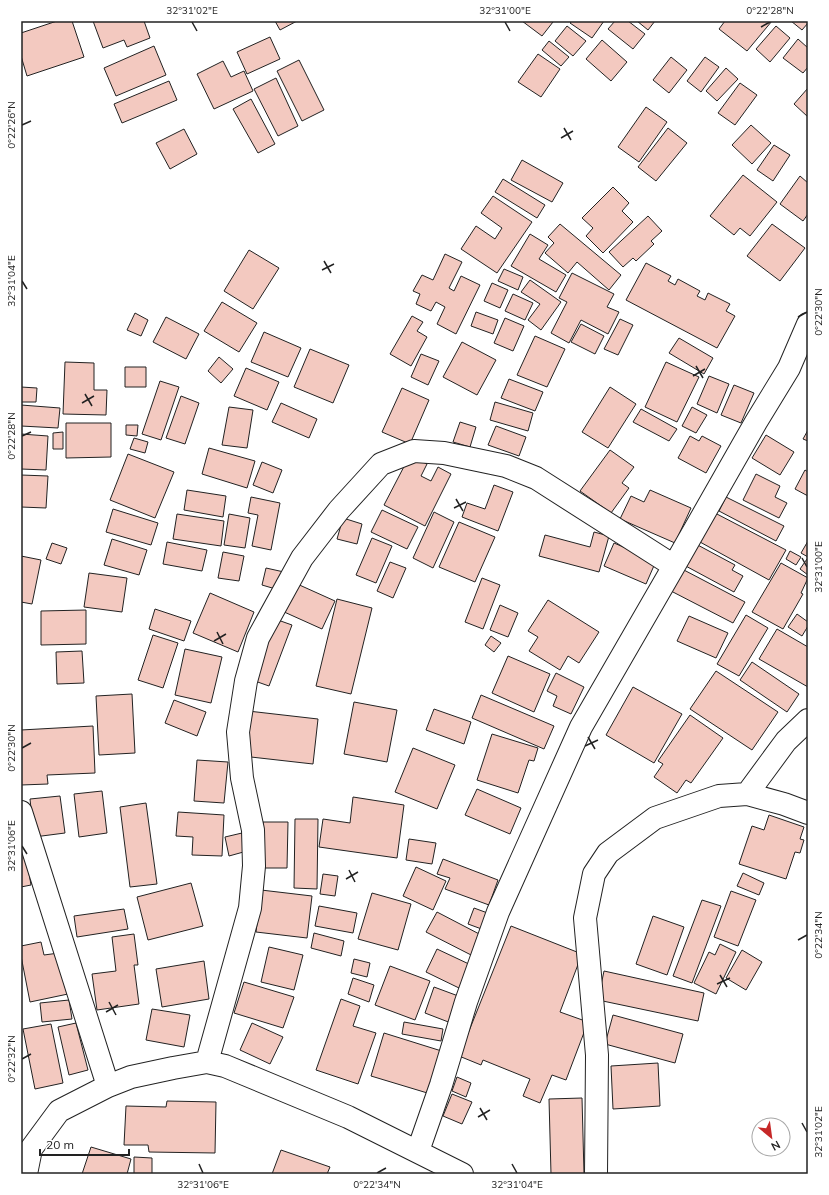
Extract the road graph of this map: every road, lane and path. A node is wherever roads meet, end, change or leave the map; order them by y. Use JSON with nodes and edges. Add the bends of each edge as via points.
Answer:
{"nodes":[{"id":1,"x":808,"y":324,"type":"edge"},
{"id":2,"x":674,"y":566,"type":"junction"},
{"id":3,"x":808,"y":720,"type":"edge"},
{"id":4,"x":747,"y":794,"type":"junction"},
{"id":5,"x":21,"y":812,"type":"edge"},
{"id":6,"x":808,"y":813,"type":"edge"},
{"id":7,"x":207,"y":1062,"type":"junction"},
{"id":8,"x":108,"y":1086,"type":"junction"},
{"id":9,"x":418,"y":1152,"type":"junction"},
{"id":10,"x":26,"y":1174,"type":"edge"},
{"id":11,"x":462,"y":1174,"type":"edge"},
{"id":12,"x":596,"y":1174,"type":"edge"}],
"edges":[{"from":1,"to":2,"type":"street","via":[[790,368],[756,422]]},
{"from":2,"to":7,"type":"street","via":[[536,478],[506,466],[444,452],[414,451],[381,464],[339,510],[302,558],[258,638],[246,681],[238,732],[242,778],[253,830],[254,866],[250,908]]},
{"from":2,"to":9,"type":"street","via":[[580,727],[498,912]]},
{"from":3,"to":4,"type":"street","via":[[786,741]]},
{"from":4,"to":6,"type":"street"},
{"from":4,"to":12,"type":"street","via":[[719,796],[655,818],[608,853],[594,874],[585,918],[597,1055]]},
{"from":5,"to":8,"type":"street"},
{"from":7,"to":8,"type":"street","via":[[131,1077]]},
{"from":7,"to":9,"type":"street","via":[[225,1066],[348,1117]]},
{"from":8,"to":10,"type":"street","via":[[59,1111],[31,1149]]},
{"from":9,"to":11,"type":"street"}]}
